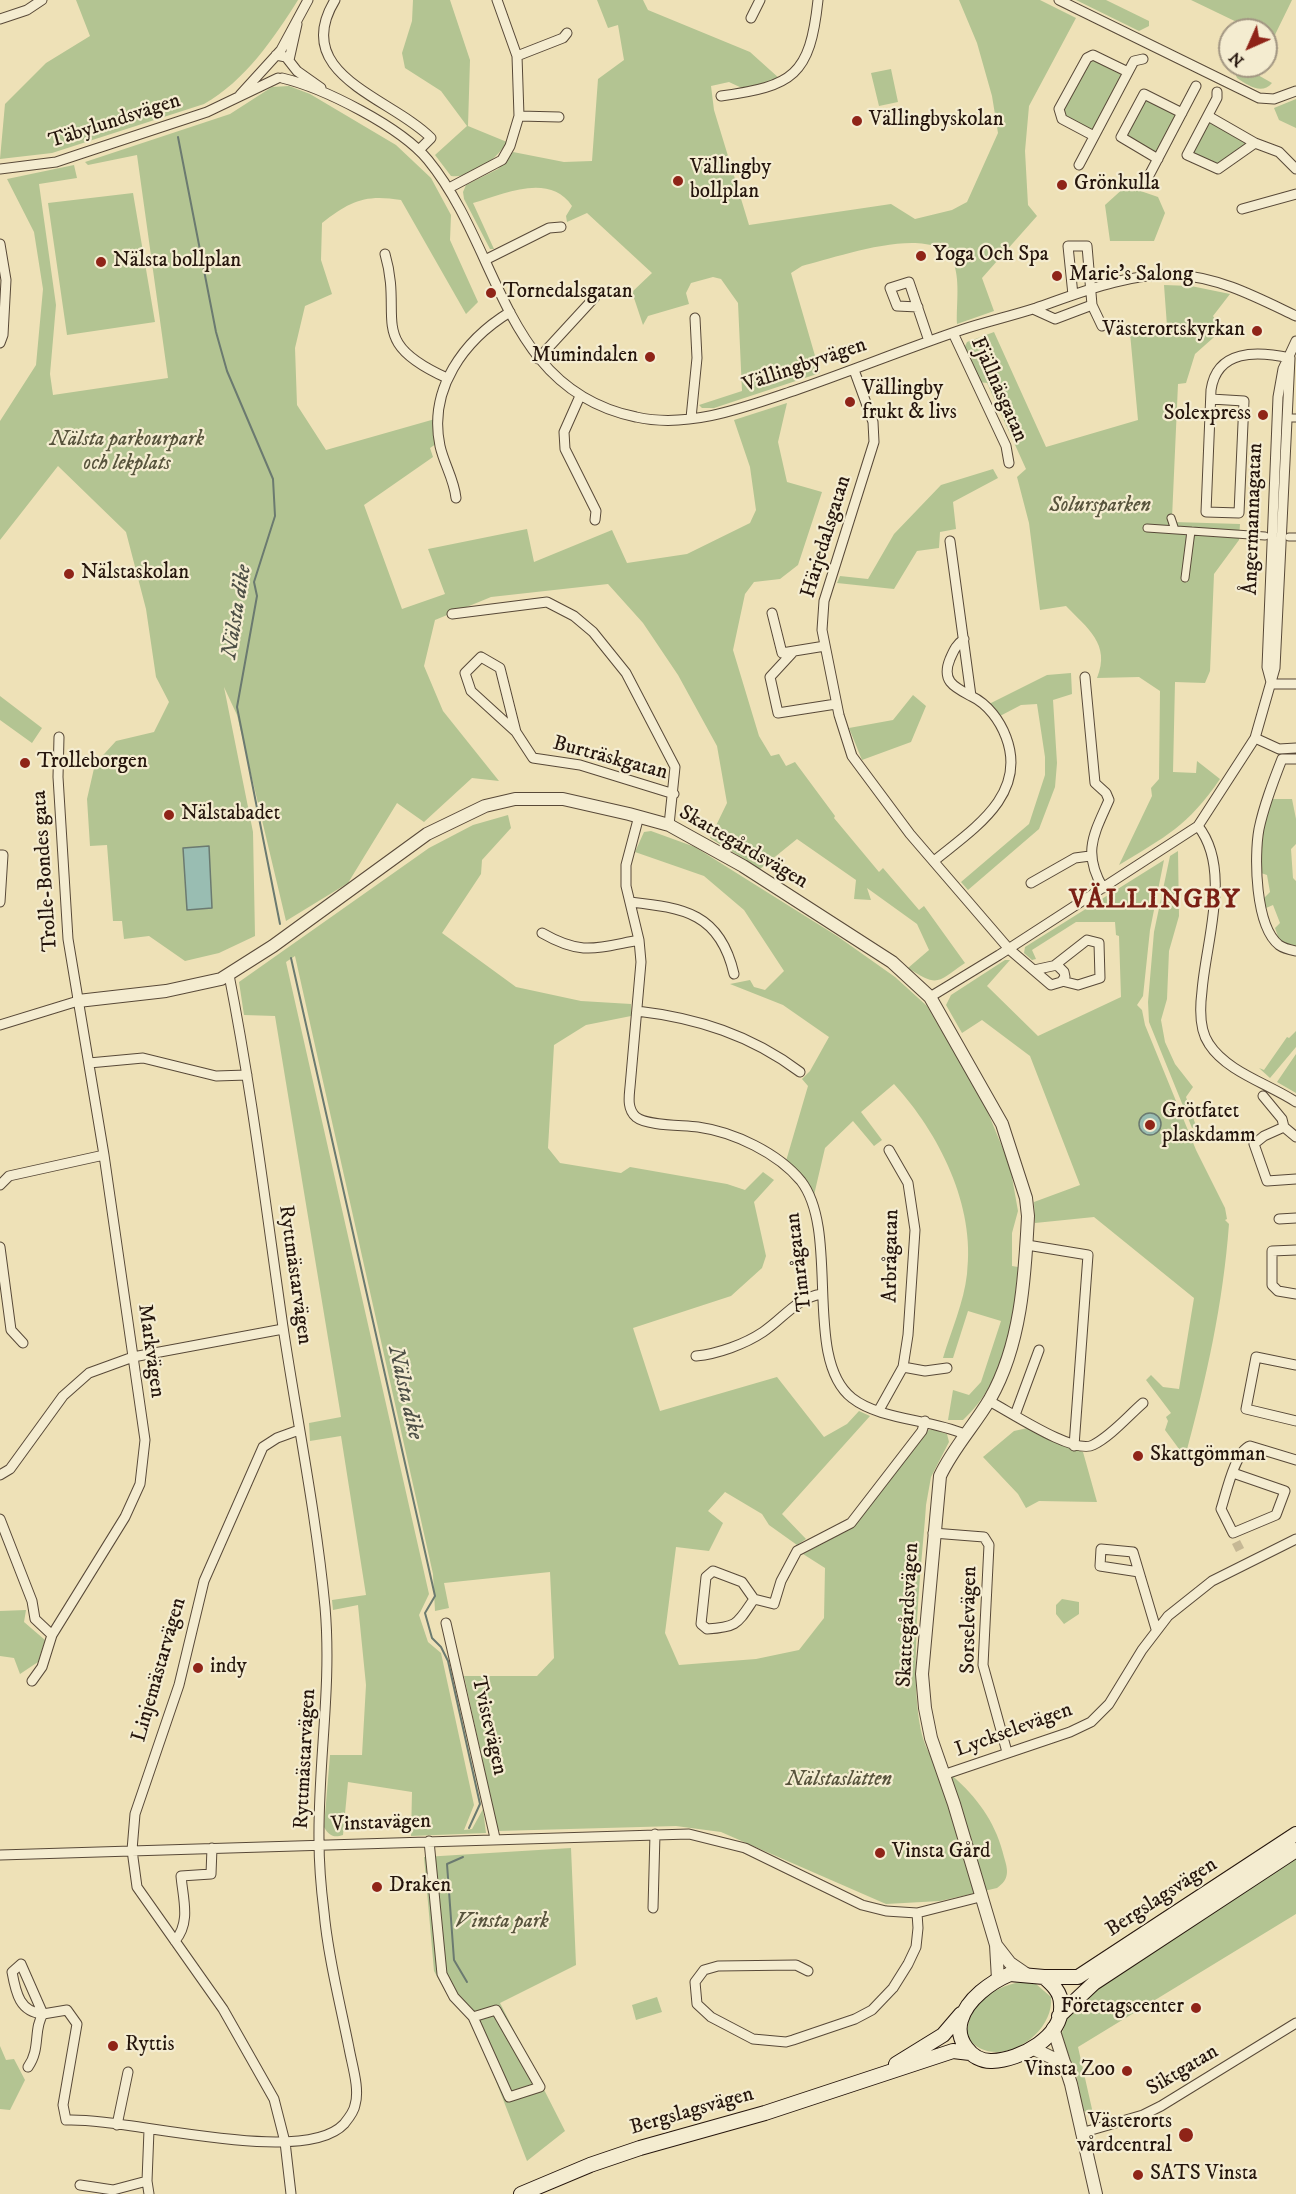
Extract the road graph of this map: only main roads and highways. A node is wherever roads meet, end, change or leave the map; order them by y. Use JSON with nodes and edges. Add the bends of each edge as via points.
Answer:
{"nodes":[{"id":1,"x":1296,"y":1834,"type":"edge"},
{"id":2,"x":1296,"y":1850,"type":"edge"},
{"id":3,"x":1044,"y":1977,"type":"junction"},
{"id":4,"x":963,"y":2012,"type":"junction"},
{"id":5,"x":1056,"y":2022,"type":"junction"},
{"id":6,"x":970,"y":2053,"type":"junction"},
{"id":7,"x":878,"y":2076,"type":"junction"},
{"id":8,"x":521,"y":2194,"type":"edge"}],
"edges":[{"from":1,"to":3,"type":"main road","name":"Bergslagsvägen","via":[[1077,1977]]},
{"from":2,"to":5,"type":"main road","name":"Bergslagsvägen","via":[[1094,1983]]},
{"from":3,"to":4,"type":"main road","name":"Bergslagsvägen","via":[[1010,1974],[998,1979]]},
{"from":3,"to":5,"type":"main road","via":[[1056,1989],[1062,2004]]},
{"from":4,"to":6,"type":"main road","via":[[959,2035]]},
{"from":4,"to":7,"type":"main road","name":"Bergslagsvägen","via":[[943,2035]]},
{"from":5,"to":6,"type":"main road","name":"Bergslagsvägen","via":[[1032,2048],[1017,2056],[990,2061]]},
{"from":6,"to":7,"type":"main road","name":"Bergslagsvägen","via":[[953,2051]]},
{"from":7,"to":8,"type":"main road","name":"Bergslagsvägen","via":[[640,2148]]}]}
